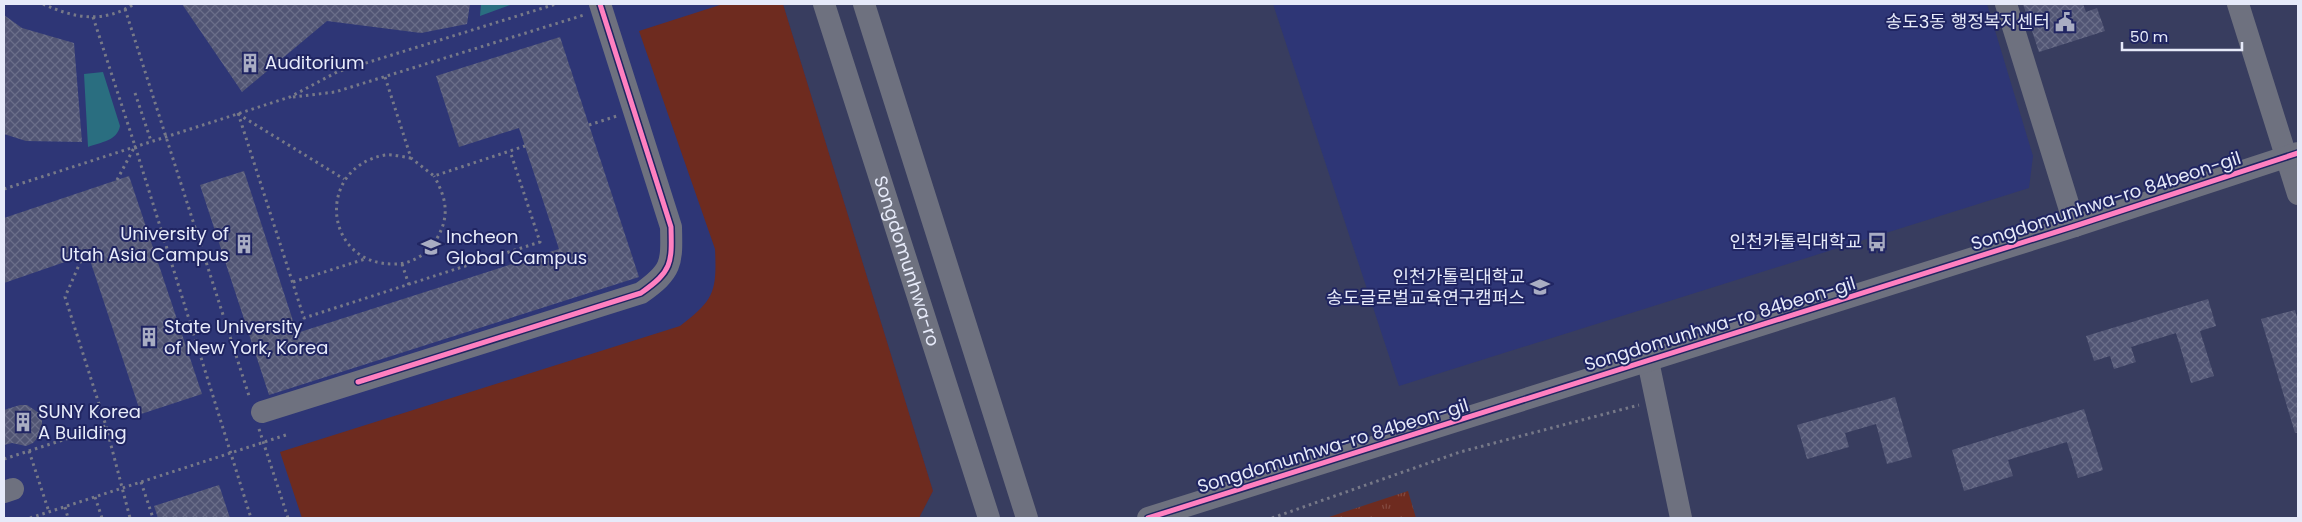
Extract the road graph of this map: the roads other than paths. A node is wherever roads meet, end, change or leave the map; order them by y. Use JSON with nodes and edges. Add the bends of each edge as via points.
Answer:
{"nodes":[{"id":1,"x":824,"y":4,"type":"edge"},
{"id":2,"x":864,"y":4,"type":"edge"},
{"id":3,"x":2006,"y":4,"type":"edge"},
{"id":4,"x":2238,"y":4,"type":"edge"},
{"id":5,"x":601,"y":6,"type":"edge"},
{"id":6,"x":2292,"y":155,"type":"edge"},
{"id":7,"x":2298,"y":194,"type":"edge"},
{"id":8,"x":2076,"y":226,"type":"junction"},
{"id":9,"x":1648,"y":361,"type":"junction"},
{"id":10,"x":257,"y":414,"type":"road end"},
{"id":11,"x":989,"y":518,"type":"edge"},
{"id":12,"x":1027,"y":518,"type":"edge"},
{"id":13,"x":1148,"y":518,"type":"edge"},
{"id":14,"x":1681,"y":518,"type":"edge"}],
"edges":[{"from":1,"to":11,"type":"street","name":"Songdomunhwa-ro"},
{"from":2,"to":12,"type":"street","name":"Songdomunhwa-ro"},
{"from":3,"to":8,"type":"street"},
{"from":4,"to":6,"type":"street"},
{"from":5,"to":10,"type":"street","via":[[671,226],[672,255],[662,278],[641,293],[344,379]]},
{"from":6,"to":7,"type":"street"},
{"from":6,"to":8,"type":"street","name":"Songdomunhwa-ro 84beon-gil"},
{"from":8,"to":9,"type":"street","name":"Songdomunhwa-ro 84beon-gil"},
{"from":9,"to":13,"type":"street","name":"Songdomunhwa-ro 84beon-gil"},
{"from":9,"to":14,"type":"street"}]}
